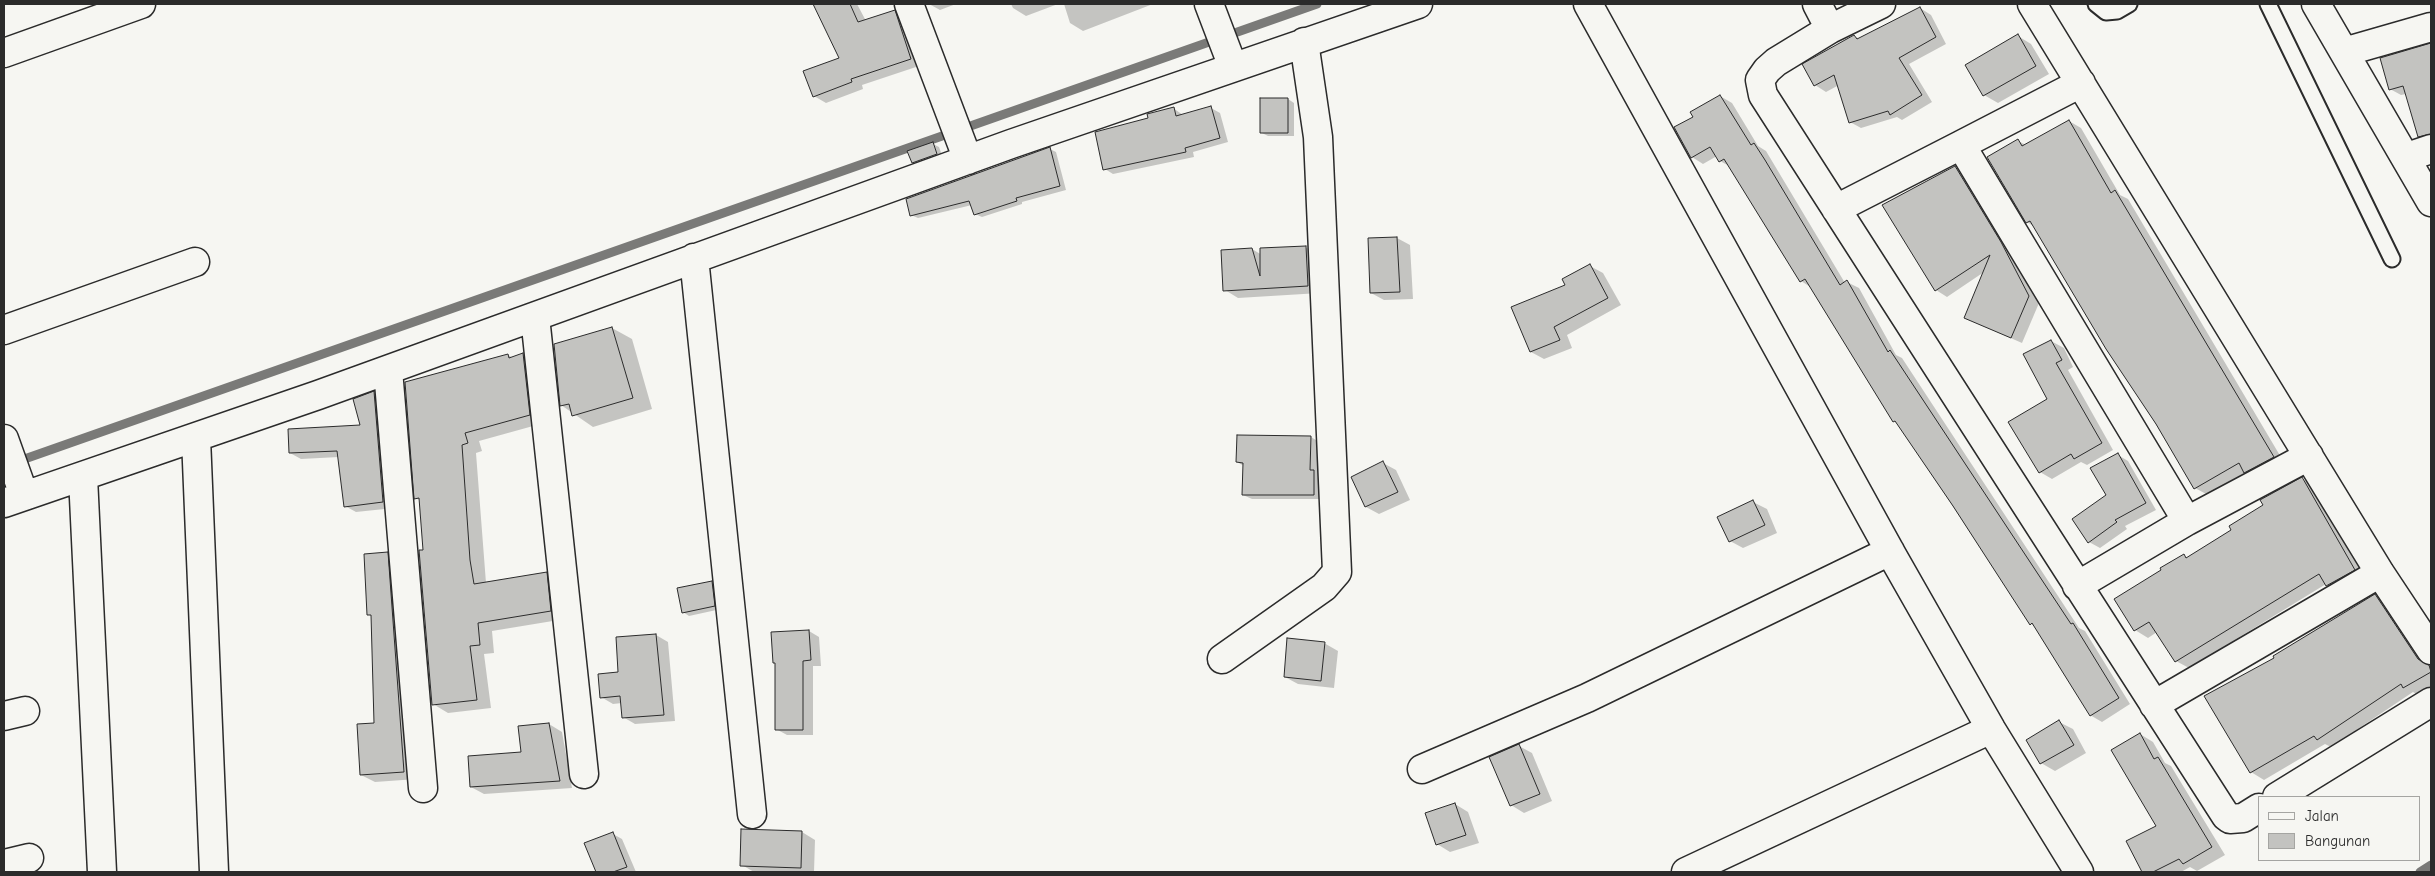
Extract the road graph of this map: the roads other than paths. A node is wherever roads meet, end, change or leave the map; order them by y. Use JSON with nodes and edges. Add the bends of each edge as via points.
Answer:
{"nodes":[{"id":1,"x":140,"y":4,"type":"edge"},
{"id":2,"x":908,"y":4,"type":"edge"},
{"id":3,"x":1418,"y":4,"type":"edge"},
{"id":4,"x":1588,"y":4,"type":"edge"},
{"id":5,"x":1817,"y":4,"type":"edge"},
{"id":6,"x":1881,"y":4,"type":"edge"},
{"id":7,"x":2032,"y":4,"type":"edge"},
{"id":8,"x":2096,"y":4,"type":"edge"},
{"id":9,"x":2129,"y":4,"type":"edge"},
{"id":10,"x":2268,"y":4,"type":"edge"},
{"id":11,"x":2316,"y":4,"type":"edge"},
{"id":12,"x":1212,"y":10,"type":"edge"},
{"id":13,"x":2431,"y":27,"type":"edge"},
{"id":14,"x":1830,"y":29,"type":"junction"},
{"id":15,"x":1304,"y":42,"type":"junction"},
{"id":16,"x":2344,"y":52,"type":"junction"},
{"id":17,"x":4,"y":54,"type":"edge"},
{"id":18,"x":1229,"y":56,"type":"junction"},
{"id":19,"x":2081,"y":83,"type":"junction"},
{"id":20,"x":1961,"y":145,"type":"junction"},
{"id":21,"x":964,"y":148,"type":"junction"},
{"id":22,"x":2419,"y":153,"type":"edge"},
{"id":23,"x":2431,"y":202,"type":"edge"},
{"id":24,"x":1836,"y":210,"type":"junction"},
{"id":25,"x":694,"y":258,"type":"junction"},
{"id":26,"x":2392,"y":259,"type":"dead end"},
{"id":27,"x":195,"y":262,"type":"dead end"},
{"id":28,"x":535,"y":317,"type":"junction"},
{"id":29,"x":4,"y":330,"type":"edge"},
{"id":30,"x":388,"y":370,"type":"junction"},
{"id":31,"x":196,"y":438,"type":"junction"},
{"id":32,"x":6,"y":443,"type":"edge"},
{"id":33,"x":2309,"y":456,"type":"junction"},
{"id":34,"x":83,"y":477,"type":"junction"},
{"id":35,"x":16,"y":493,"type":"edge"},
{"id":36,"x":2187,"y":521,"type":"junction"},
{"id":37,"x":1890,"y":550,"type":"junction"},
{"id":38,"x":2380,"y":573,"type":"junction"},
{"id":39,"x":2077,"y":586,"type":"junction"},
{"id":40,"x":2431,"y":650,"type":"edge"},
{"id":41,"x":1222,"y":659,"type":"dead end"},
{"id":42,"x":2431,"y":702,"type":"edge"},
{"id":43,"x":2154,"y":705,"type":"junction"},
{"id":44,"x":1991,"y":729,"type":"junction"},
{"id":45,"x":1422,"y":769,"type":"dead end"},
{"id":46,"x":584,"y":774,"type":"dead end"},
{"id":47,"x":423,"y":788,"type":"dead end"},
{"id":48,"x":2279,"y":796,"type":"edge"},
{"id":49,"x":2258,"y":809,"type":"edge"},
{"id":50,"x":752,"y":814,"type":"dead end"},
{"id":51,"x":102,"y":872,"type":"edge"},
{"id":52,"x":214,"y":872,"type":"edge"},
{"id":53,"x":1686,"y":872,"type":"edge"},
{"id":54,"x":2079,"y":872,"type":"edge"}],
"edges":[{"from":1,"to":17,"type":"street"},
{"from":2,"to":21,"type":"street"},
{"from":3,"to":15,"type":"street"},
{"from":4,"to":37,"type":"street"},
{"from":5,"to":14,"type":"street"},
{"from":6,"to":14,"type":"street"},
{"from":7,"to":19,"type":"street"},
{"from":8,"to":9,"type":"lane","via":[[2106,12],[2117,11]]},
{"from":10,"to":26,"type":"lane"},
{"from":11,"to":16,"type":"street"},
{"from":12,"to":18,"type":"street"},
{"from":13,"to":16,"type":"street"},
{"from":14,"to":24,"type":"street","via":[[1776,62],[1760,80],[1762,95]]},
{"from":15,"to":18,"type":"street"},
{"from":15,"to":41,"type":"street","via":[[1318,137],[1337,572],[1324,587]]},
{"from":16,"to":22,"type":"street"},
{"from":18,"to":21,"type":"street"},
{"from":19,"to":20,"type":"street"},
{"from":19,"to":33,"type":"street"},
{"from":20,"to":24,"type":"street"},
{"from":20,"to":36,"type":"street"},
{"from":21,"to":25,"type":"street"},
{"from":22,"to":23,"type":"street"},
{"from":24,"to":39,"type":"street"},
{"from":25,"to":28,"type":"street"},
{"from":25,"to":50,"type":"street"},
{"from":27,"to":29,"type":"street"},
{"from":28,"to":30,"type":"street"},
{"from":28,"to":46,"type":"street"},
{"from":30,"to":31,"type":"street"},
{"from":30,"to":47,"type":"street"},
{"from":31,"to":34,"type":"street"},
{"from":31,"to":52,"type":"street"},
{"from":32,"to":35,"type":"street"},
{"from":33,"to":36,"type":"street"},
{"from":33,"to":38,"type":"street"},
{"from":34,"to":35,"type":"street"},
{"from":34,"to":51,"type":"street"},
{"from":36,"to":39,"type":"street"},
{"from":37,"to":44,"type":"street"},
{"from":37,"to":45,"type":"street","via":[[1587,698]]},
{"from":38,"to":40,"type":"street"},
{"from":38,"to":43,"type":"street"},
{"from":39,"to":43,"type":"street"},
{"from":42,"to":48,"type":"street"},
{"from":43,"to":49,"type":"street","via":[[2226,816],[2230,819],[2243,818]]},
{"from":44,"to":53,"type":"street"},
{"from":44,"to":54,"type":"street"}]}
